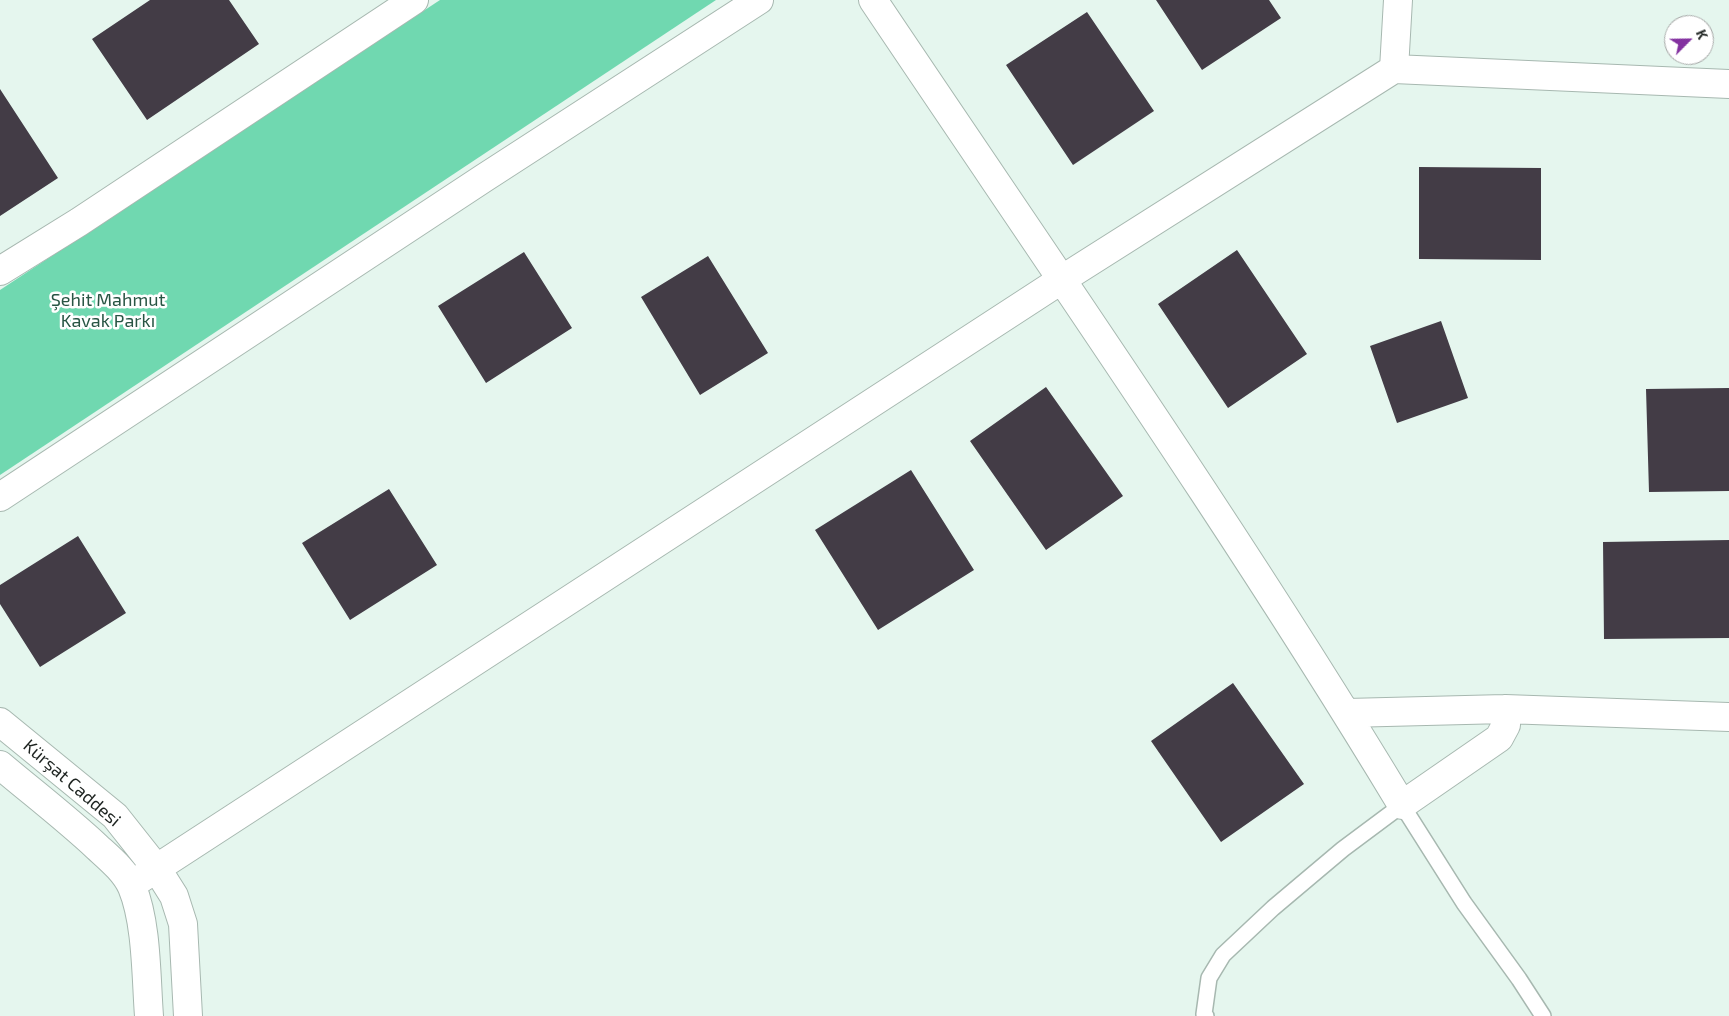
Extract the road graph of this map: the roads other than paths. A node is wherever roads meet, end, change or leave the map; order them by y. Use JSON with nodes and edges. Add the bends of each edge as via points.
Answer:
{"nodes":[{"id":1,"x":414,"y":0,"type":"edge"},
{"id":2,"x":759,"y":0,"type":"edge"},
{"id":3,"x":873,"y":0,"type":"edge"},
{"id":4,"x":1398,"y":0,"type":"edge"},
{"id":5,"x":1394,"y":69,"type":"junction"},
{"id":6,"x":1729,"y":84,"type":"edge"},
{"id":7,"x":0,"y":271,"type":"edge"},
{"id":8,"x":1061,"y":280,"type":"junction"},
{"id":9,"x":0,"y":497,"type":"edge"},
{"id":10,"x":1505,"y":708,"type":"junction"},
{"id":11,"x":1347,"y":713,"type":"junction"},
{"id":12,"x":1729,"y":717,"type":"edge"},
{"id":13,"x":0,"y":722,"type":"edge"},
{"id":14,"x":0,"y":765,"type":"edge"},
{"id":15,"x":1402,"y":805,"type":"junction"},
{"id":16,"x":157,"y":869,"type":"junction"},
{"id":17,"x":131,"y":885,"type":"junction"},
{"id":18,"x":1203,"y":1015,"type":"edge"},
{"id":19,"x":149,"y":1016,"type":"edge"},
{"id":20,"x":188,"y":1016,"type":"edge"},
{"id":21,"x":1543,"y":1016,"type":"edge"}],
"edges":[{"from":1,"to":7,"type":"street"},
{"from":2,"to":9,"type":"street"},
{"from":3,"to":8,"type":"street"},
{"from":4,"to":5,"type":"street"},
{"from":5,"to":6,"type":"street"},
{"from":5,"to":8,"type":"street"},
{"from":8,"to":11,"type":"street","via":[[1243,550]]},
{"from":8,"to":16,"type":"street"},
{"from":10,"to":11,"type":"street"},
{"from":10,"to":12,"type":"street"},
{"from":10,"to":15,"type":"street","via":[[1506,725],[1499,738]]},
{"from":11,"to":15,"type":"street"},
{"from":13,"to":16,"type":"street","name":"Kürşat Caddesi","via":[[114,816]]},
{"from":14,"to":17,"type":"street","name":"Kürşat Caddesi","via":[[89,839],[115,863]]},
{"from":15,"to":18,"type":"lane","via":[[1343,849],[1223,955],[1209,978]]},
{"from":15,"to":21,"type":"lane","via":[[1464,903]]},
{"from":16,"to":17,"type":"street"},
{"from":16,"to":20,"type":"street","name":"Kürşat Caddesi","via":[[174,896],[183,924]]},
{"from":17,"to":19,"type":"street","name":"Kürşat Caddesi","via":[[143,931]]}]}
